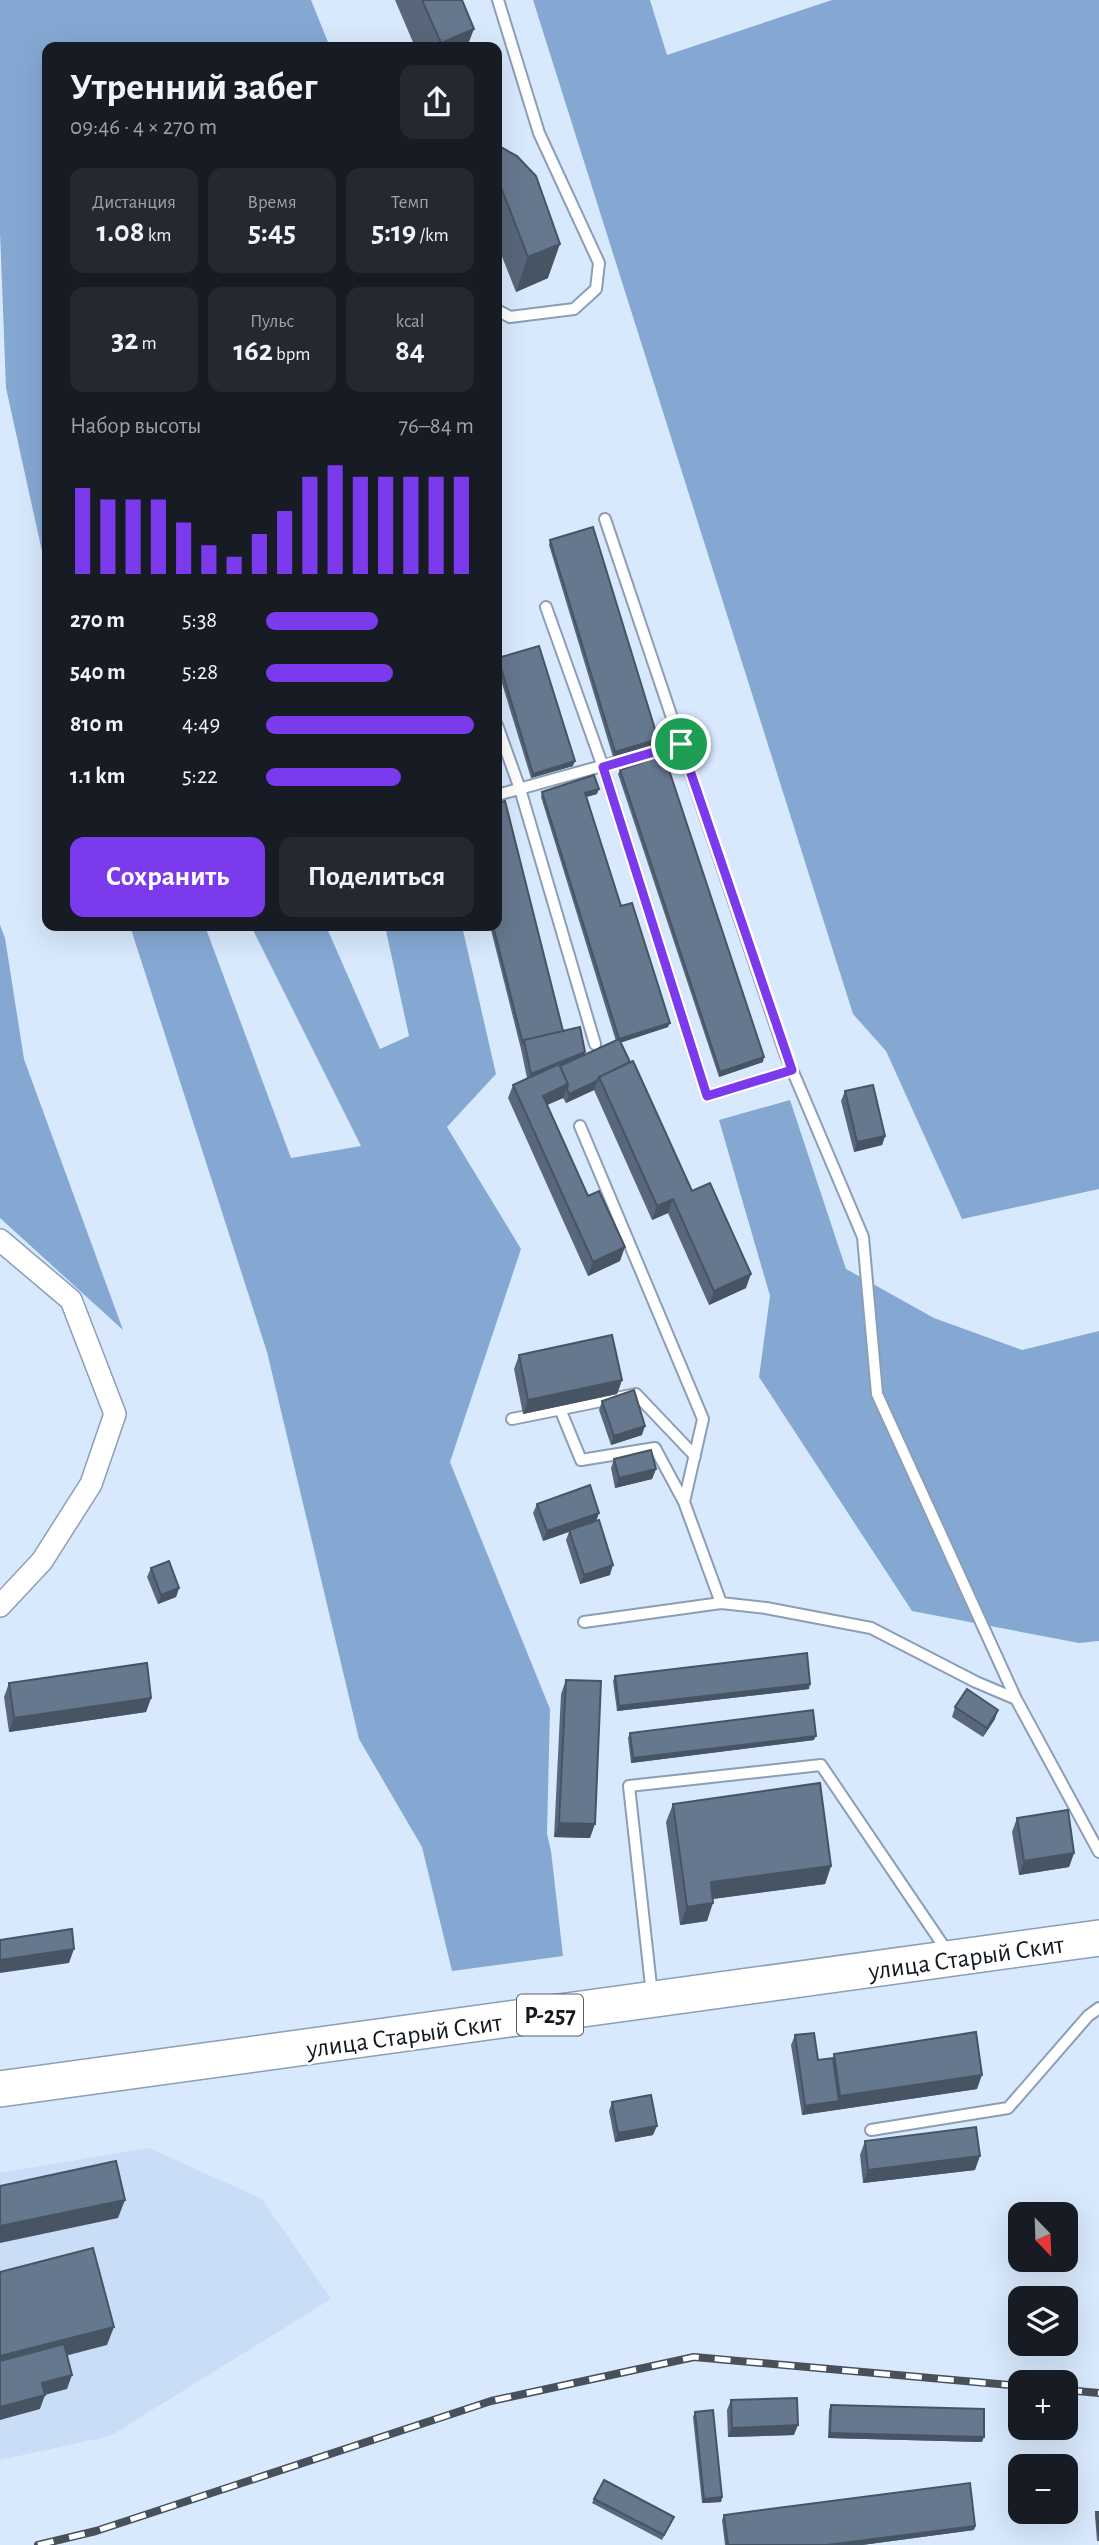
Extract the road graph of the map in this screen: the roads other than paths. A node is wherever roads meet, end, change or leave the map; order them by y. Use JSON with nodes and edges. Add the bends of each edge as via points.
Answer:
{"nodes":[{"id":1,"x":498,"y":0,"type":"edge"},
{"id":2,"x":502,"y":313,"type":"edge"},
{"id":3,"x":605,"y":519,"type":"dead end"},
{"id":4,"x":546,"y":607,"type":"dead end"},
{"id":5,"x":502,"y":739,"type":"edge"},
{"id":6,"x":681,"y":744,"type":"junction"},
{"id":7,"x":603,"y":767,"type":"junction"},
{"id":8,"x":520,"y":789,"type":"junction"},
{"id":9,"x":502,"y":794,"type":"edge"},
{"id":10,"x":595,"y":1044,"type":"dead end"},
{"id":11,"x":792,"y":1070,"type":"junction"},
{"id":12,"x":580,"y":1126,"type":"dead end"},
{"id":13,"x":0,"y":1240,"type":"edge"},
{"id":14,"x":560,"y":1409,"type":"junction"},
{"id":15,"x":512,"y":1419,"type":"dead end"},
{"id":16,"x":695,"y":1456,"type":"junction"},
{"id":17,"x":684,"y":1502,"type":"junction"},
{"id":18,"x":721,"y":1603,"type":"junction"},
{"id":19,"x":0,"y":1606,"type":"edge"},
{"id":20,"x":584,"y":1622,"type":"dead end"},
{"id":21,"x":1016,"y":1699,"type":"junction"},
{"id":22,"x":1099,"y":1852,"type":"edge"},
{"id":23,"x":1099,"y":1938,"type":"edge"},
{"id":24,"x":952,"y":1959,"type":"junction"},
{"id":25,"x":653,"y":2001,"type":"junction"},
{"id":26,"x":1099,"y":2008,"type":"edge"},
{"id":27,"x":0,"y":2089,"type":"edge"},
{"id":28,"x":871,"y":2130,"type":"dead end"}],
"edges":[{"from":1,"to":2,"type":"lane","via":[[539,133],[599,263],[596,289],[574,309],[510,317]]},
{"from":3,"to":6,"type":"lane"},
{"from":4,"to":7,"type":"lane"},
{"from":5,"to":8,"type":"lane"},
{"from":6,"to":7,"type":"lane"},
{"from":6,"to":11,"type":"lane"},
{"from":7,"to":8,"type":"lane"},
{"from":7,"to":11,"type":"lane","via":[[707,1096]]},
{"from":8,"to":9,"type":"lane"},
{"from":8,"to":10,"type":"lane"},
{"from":11,"to":21,"type":"lane","via":[[863,1237],[877,1394]]},
{"from":12,"to":16,"type":"lane","via":[[703,1419]]},
{"from":13,"to":19,"type":"street","via":[[71,1300],[116,1414],[91,1484],[42,1561]]},
{"from":14,"to":15,"type":"lane"},
{"from":14,"to":16,"type":"lane","via":[[636,1394]]},
{"from":14,"to":17,"type":"lane","via":[[581,1460],[655,1448]]},
{"from":16,"to":17,"type":"lane"},
{"from":17,"to":18,"type":"lane"},
{"from":18,"to":20,"type":"lane"},
{"from":18,"to":21,"type":"lane","via":[[872,1628]]},
{"from":21,"to":22,"type":"lane"},
{"from":23,"to":24,"type":"highway","name":"улица Старый Скит","number":"Р-257"},
{"from":24,"to":25,"type":"highway","name":"улица Старый Скит","number":"Р-257"},
{"from":24,"to":25,"type":"lane","via":[[821,1765],[629,1786]]},
{"from":25,"to":27,"type":"highway","name":"улица Старый Скит","number":"Р-257"},
{"from":26,"to":28,"type":"lane","via":[[1008,2108]]}]}
